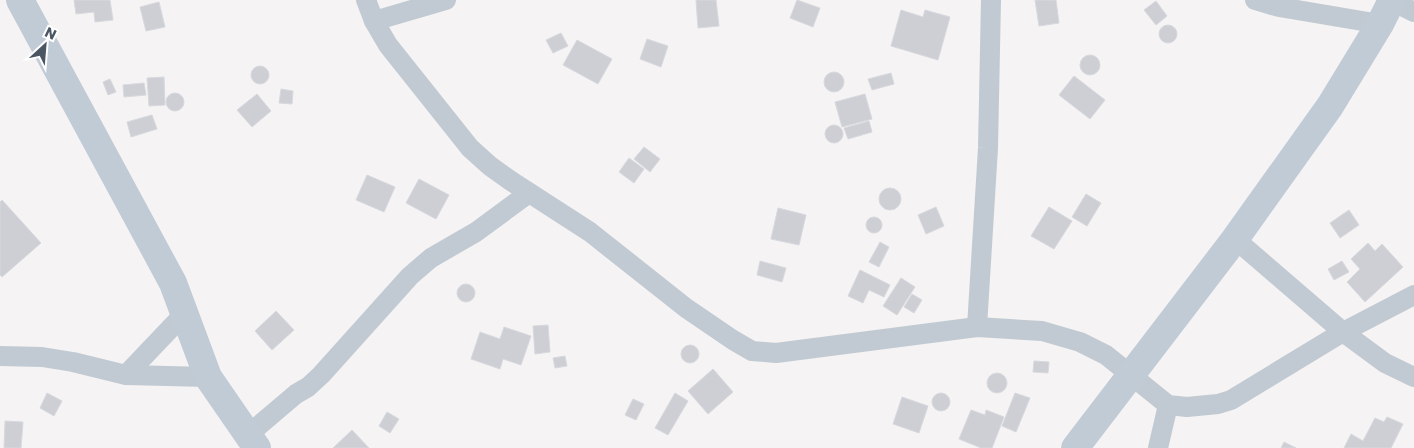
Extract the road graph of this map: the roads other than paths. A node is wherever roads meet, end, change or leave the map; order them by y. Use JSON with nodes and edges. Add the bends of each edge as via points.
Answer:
{"nodes":[{"id":1,"x":20,"y":0,"type":"edge"},
{"id":2,"x":366,"y":0,"type":"edge"},
{"id":3,"x":446,"y":0,"type":"edge"},
{"id":4,"x":991,"y":0,"type":"edge"},
{"id":5,"x":1255,"y":0,"type":"edge"},
{"id":6,"x":1394,"y":9,"type":"edge"},
{"id":7,"x":374,"y":22,"type":"junction"},
{"id":8,"x":529,"y":193,"type":"junction"},
{"id":9,"x":1235,"y":239,"type":"junction"},
{"id":10,"x":1414,"y":294,"type":"edge"},
{"id":11,"x":185,"y":313,"type":"junction"},
{"id":12,"x":977,"y":327,"type":"junction"},
{"id":13,"x":1343,"y":332,"type":"junction"},
{"id":14,"x":0,"y":356,"type":"edge"},
{"id":15,"x":1130,"y":374,"type":"junction"},
{"id":16,"x":126,"y":375,"type":"junction"},
{"id":17,"x":208,"y":377,"type":"junction"},
{"id":18,"x":1414,"y":377,"type":"edge"},
{"id":19,"x":1168,"y":405,"type":"junction"},
{"id":20,"x":254,"y":447,"type":"edge"},
{"id":21,"x":1074,"y":448,"type":"edge"},
{"id":22,"x":1158,"y":448,"type":"edge"}],
"edges":[{"from":1,"to":11,"type":"street","via":[[145,228]]},
{"from":2,"to":7,"type":"street"},
{"from":3,"to":7,"type":"street"},
{"from":4,"to":12,"type":"street","via":[[988,148]]},
{"from":5,"to":6,"type":"street","via":[[1279,8]]},
{"from":6,"to":9,"type":"street","via":[[1330,106]]},
{"from":7,"to":8,"type":"street","via":[[388,45],[470,148]]},
{"from":8,"to":12,"type":"street","via":[[590,232],[686,308],[752,351],[776,353]]},
{"from":8,"to":20,"type":"street","via":[[476,232],[431,258],[410,276],[321,375],[249,434]]},
{"from":9,"to":13,"type":"street"},
{"from":9,"to":15,"type":"street"},
{"from":10,"to":13,"type":"street"},
{"from":11,"to":16,"type":"street"},
{"from":11,"to":17,"type":"street"},
{"from":12,"to":15,"type":"street","via":[[1042,331],[1080,342],[1106,355]]},
{"from":13,"to":18,"type":"street","via":[[1385,363]]},
{"from":13,"to":19,"type":"street","via":[[1231,400],[1187,407]]},
{"from":14,"to":16,"type":"street","via":[[42,357]]},
{"from":15,"to":19,"type":"street"},
{"from":15,"to":21,"type":"street"},
{"from":16,"to":17,"type":"street"},
{"from":17,"to":20,"type":"street"},
{"from":19,"to":22,"type":"street"}]}
